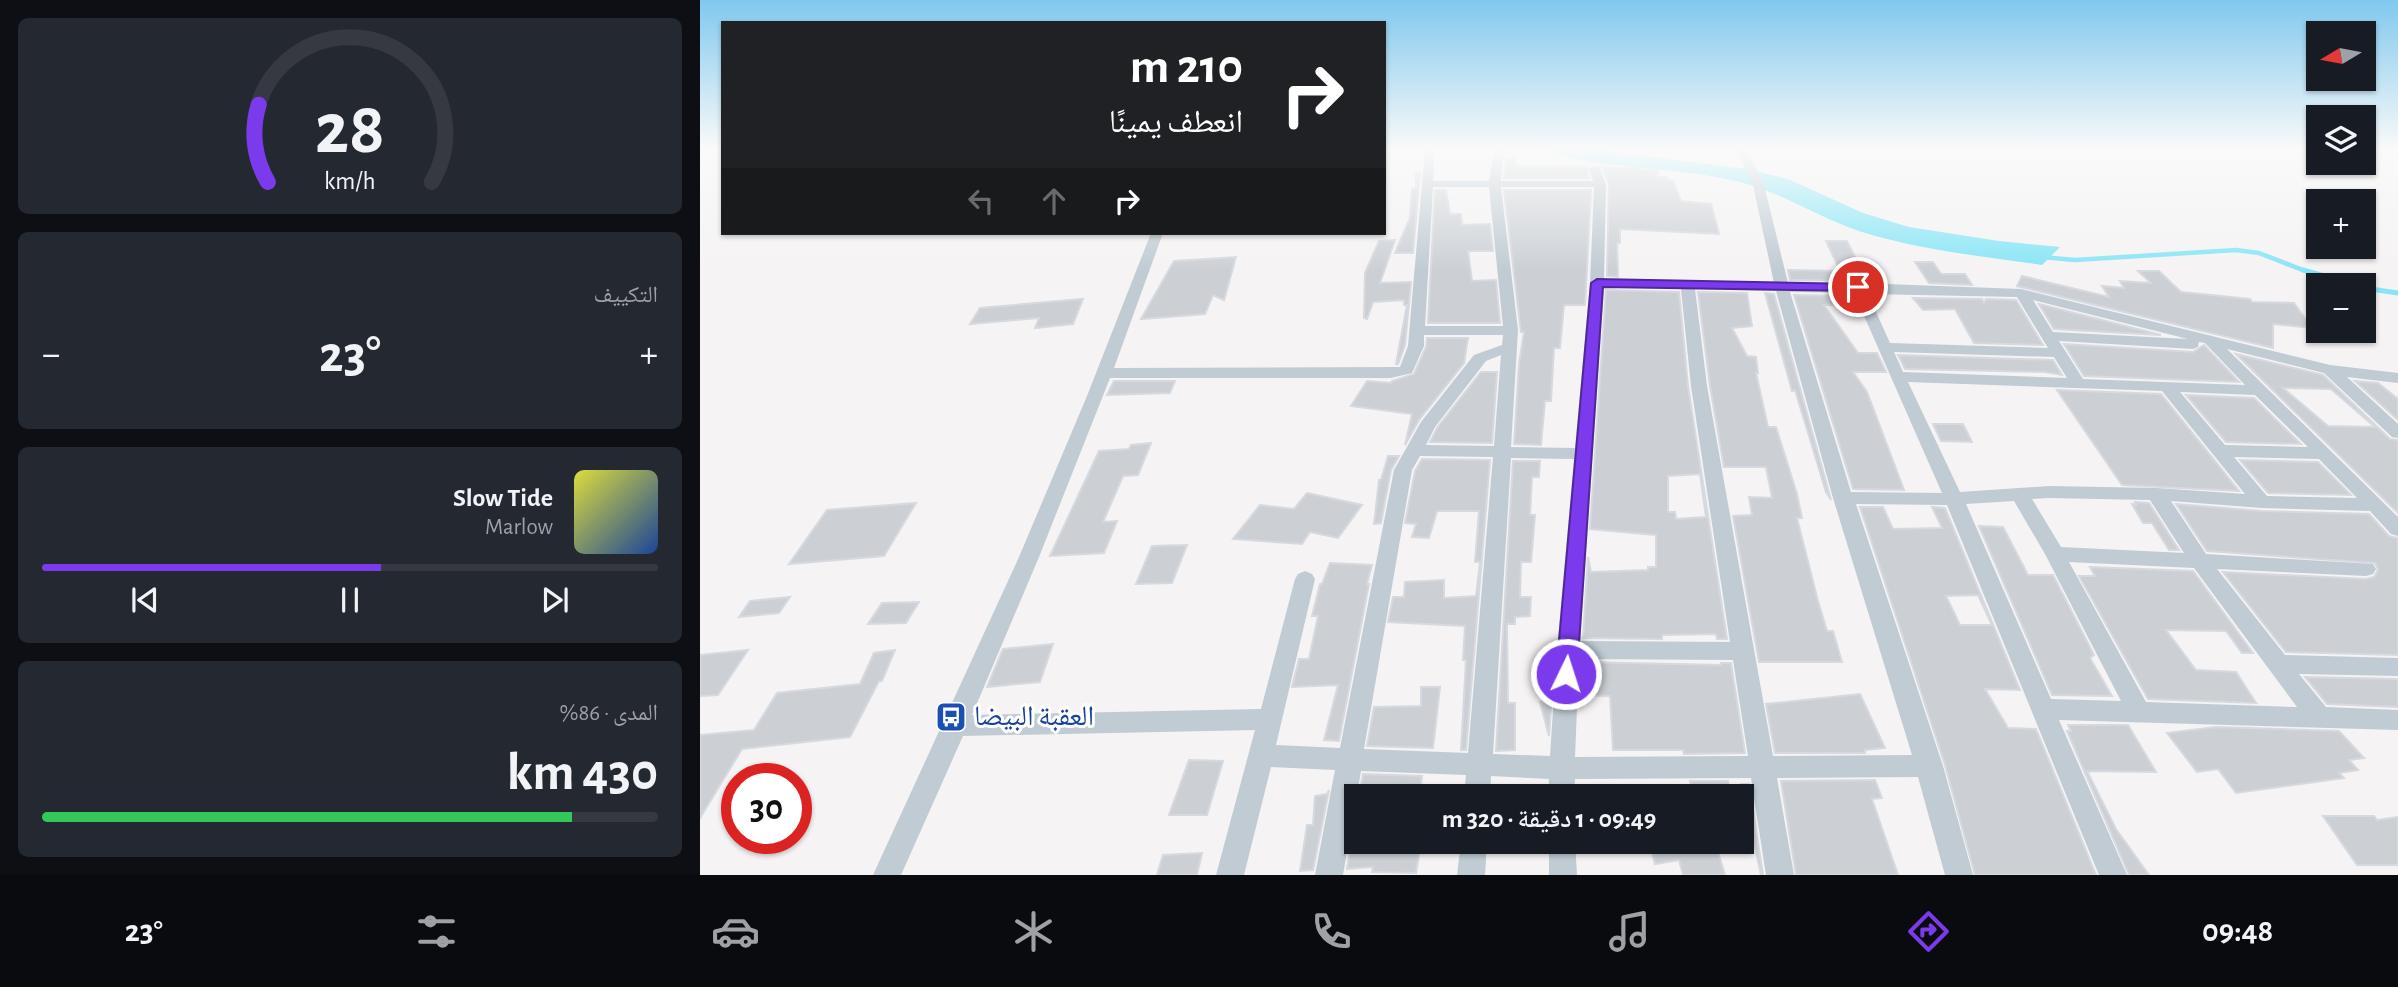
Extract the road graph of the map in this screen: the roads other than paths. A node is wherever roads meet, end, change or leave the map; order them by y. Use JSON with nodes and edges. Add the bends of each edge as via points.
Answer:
{"nodes":[{"id":1,"x":1429,"y":190,"type":"edge"},
{"id":2,"x":1495,"y":190,"type":"edge"},
{"id":3,"x":1597,"y":190,"type":"edge"},
{"id":4,"x":1762,"y":190,"type":"edge"},
{"id":5,"x":1156,"y":235,"type":"edge"},
{"id":6,"x":1597,"y":283,"type":"junction"},
{"id":7,"x":1687,"y":285,"type":"junction"},
{"id":8,"x":1781,"y":286,"type":"junction"},
{"id":9,"x":1858,"y":287,"type":"junction"},
{"id":10,"x":2021,"y":293,"type":"junction"},
{"id":11,"x":1417,"y":331,"type":"junction"},
{"id":12,"x":2049,"y":337,"type":"junction"},
{"id":13,"x":1511,"y":339,"type":"junction"},
{"id":14,"x":2212,"y":343,"type":"junction"},
{"id":15,"x":1884,"y":347,"type":"junction"},
{"id":16,"x":2059,"y":353,"type":"junction"},
{"id":17,"x":2330,"y":370,"type":"junction"},
{"id":18,"x":1106,"y":373,"type":"junction"},
{"id":19,"x":1897,"y":377,"type":"junction"},
{"id":20,"x":2398,"y":379,"type":"edge"},
{"id":21,"x":2077,"y":382,"type":"junction"},
{"id":22,"x":2166,"y":386,"type":"junction"},
{"id":23,"x":2261,"y":390,"type":"junction"},
{"id":24,"x":2398,"y":433,"type":"edge"},
{"id":25,"x":1412,"y":450,"type":"junction"},
{"id":26,"x":2221,"y":451,"type":"junction"},
{"id":27,"x":1500,"y":452,"type":"junction"},
{"id":28,"x":2324,"y":453,"type":"junction"},
{"id":29,"x":1583,"y":454,"type":"junction"},
{"id":30,"x":2019,"y":493,"type":"junction"},
{"id":31,"x":2156,"y":494,"type":"junction"},
{"id":32,"x":1842,"y":498,"type":"junction"},
{"id":33,"x":1954,"y":499,"type":"junction"},
{"id":34,"x":2262,"y":502,"type":"junction"},
{"id":35,"x":2374,"y":505,"type":"junction"},
{"id":36,"x":2398,"y":529,"type":"edge"},
{"id":37,"x":2055,"y":554,"type":"junction"},
{"id":38,"x":2201,"y":563,"type":"junction"},
{"id":39,"x":2366,"y":569,"type":"dead end"},
{"id":40,"x":1305,"y":579,"type":"dead end"},
{"id":41,"x":1568,"y":650,"type":"junction"},
{"id":42,"x":1745,"y":651,"type":"junction"},
{"id":43,"x":2277,"y":664,"type":"junction"},
{"id":44,"x":2398,"y":667,"type":"edge"},
{"id":45,"x":2043,"y":709,"type":"junction"},
{"id":46,"x":2138,"y":712,"type":"junction"},
{"id":47,"x":2319,"y":717,"type":"junction"},
{"id":48,"x":1269,"y":719,"type":"junction"},
{"id":49,"x":2398,"y":720,"type":"edge"},
{"id":50,"x":954,"y":726,"type":"junction"},
{"id":51,"x":1263,"y":756,"type":"junction"},
{"id":52,"x":1351,"y":760,"type":"junction"},
{"id":53,"x":1479,"y":765,"type":"junction"},
{"id":54,"x":1930,"y":766,"type":"junction"},
{"id":55,"x":1560,"y":768,"type":"junction"},
{"id":56,"x":1764,"y":768,"type":"junction"},
{"id":57,"x":1478,"y":784,"type":"edge"},
{"id":58,"x":1561,"y":784,"type":"edge"},
{"id":59,"x":1473,"y":854,"type":"edge"},
{"id":60,"x":1562,"y":854,"type":"edge"},
{"id":61,"x":887,"y":875,"type":"edge"},
{"id":62,"x":1230,"y":875,"type":"edge"},
{"id":63,"x":1329,"y":875,"type":"edge"},
{"id":64,"x":1471,"y":875,"type":"edge"},
{"id":65,"x":1563,"y":875,"type":"edge"},
{"id":66,"x":1780,"y":875,"type":"edge"},
{"id":67,"x":1959,"y":875,"type":"edge"},
{"id":68,"x":2113,"y":875,"type":"edge"}],
"edges":[{"from":1,"to":11,"type":"street"},
{"from":2,"to":13,"type":"street","via":[[1510,289]]},
{"from":3,"to":6,"type":"street"},
{"from":4,"to":8,"type":"street"},
{"from":5,"to":18,"type":"street"},
{"from":6,"to":7,"type":"street"},
{"from":6,"to":29,"type":"street"},
{"from":7,"to":8,"type":"street"},
{"from":7,"to":42,"type":"street","via":[[1699,386]]},
{"from":8,"to":9,"type":"street"},
{"from":8,"to":32,"type":"street"},
{"from":9,"to":10,"type":"street"},
{"from":9,"to":15,"type":"street"},
{"from":10,"to":12,"type":"street"},
{"from":10,"to":14,"type":"street"},
{"from":11,"to":13,"type":"street"},
{"from":11,"to":18,"type":"street","via":[[1410,363],[1398,373]]},
{"from":12,"to":14,"type":"street"},
{"from":12,"to":16,"type":"street"},
{"from":13,"to":25,"type":"street","via":[[1480,358]]},
{"from":13,"to":27,"type":"street"},
{"from":14,"to":17,"type":"street"},
{"from":14,"to":23,"type":"street"},
{"from":15,"to":16,"type":"street"},
{"from":15,"to":19,"type":"street"},
{"from":16,"to":21,"type":"street"},
{"from":17,"to":20,"type":"street"},
{"from":17,"to":24,"type":"street"},
{"from":18,"to":50,"type":"street"},
{"from":19,"to":21,"type":"street"},
{"from":19,"to":33,"type":"street"},
{"from":21,"to":22,"type":"street"},
{"from":22,"to":23,"type":"street"},
{"from":22,"to":26,"type":"street"},
{"from":23,"to":28,"type":"street"},
{"from":25,"to":27,"type":"street"},
{"from":25,"to":52,"type":"street","via":[[1403,470]]},
{"from":26,"to":28,"type":"street"},
{"from":26,"to":34,"type":"street"},
{"from":27,"to":29,"type":"street"},
{"from":27,"to":53,"type":"street"},
{"from":28,"to":35,"type":"street"},
{"from":29,"to":41,"type":"street"},
{"from":30,"to":31,"type":"street"},
{"from":30,"to":33,"type":"street"},
{"from":30,"to":37,"type":"street"},
{"from":31,"to":34,"type":"street"},
{"from":31,"to":38,"type":"street"},
{"from":32,"to":33,"type":"street"},
{"from":32,"to":54,"type":"street"},
{"from":33,"to":45,"type":"street"},
{"from":34,"to":35,"type":"street"},
{"from":35,"to":36,"type":"street"},
{"from":37,"to":38,"type":"street"},
{"from":37,"to":46,"type":"street"},
{"from":38,"to":39,"type":"street"},
{"from":38,"to":43,"type":"street"},
{"from":40,"to":48,"type":"street"},
{"from":41,"to":42,"type":"street"},
{"from":41,"to":55,"type":"street"},
{"from":42,"to":56,"type":"street"},
{"from":43,"to":44,"type":"street"},
{"from":43,"to":47,"type":"street"},
{"from":45,"to":46,"type":"street"},
{"from":45,"to":68,"type":"street"},
{"from":46,"to":47,"type":"street"},
{"from":47,"to":49,"type":"street"},
{"from":48,"to":50,"type":"street"},
{"from":48,"to":51,"type":"street"},
{"from":50,"to":61,"type":"street"},
{"from":51,"to":52,"type":"street"},
{"from":51,"to":62,"type":"street"},
{"from":52,"to":53,"type":"street"},
{"from":52,"to":63,"type":"street"},
{"from":53,"to":55,"type":"street"},
{"from":53,"to":57,"type":"street"},
{"from":54,"to":56,"type":"street"},
{"from":54,"to":67,"type":"street"},
{"from":55,"to":56,"type":"street"},
{"from":55,"to":58,"type":"street"},
{"from":56,"to":66,"type":"street"},
{"from":59,"to":64,"type":"street"},
{"from":60,"to":65,"type":"street"}]}
